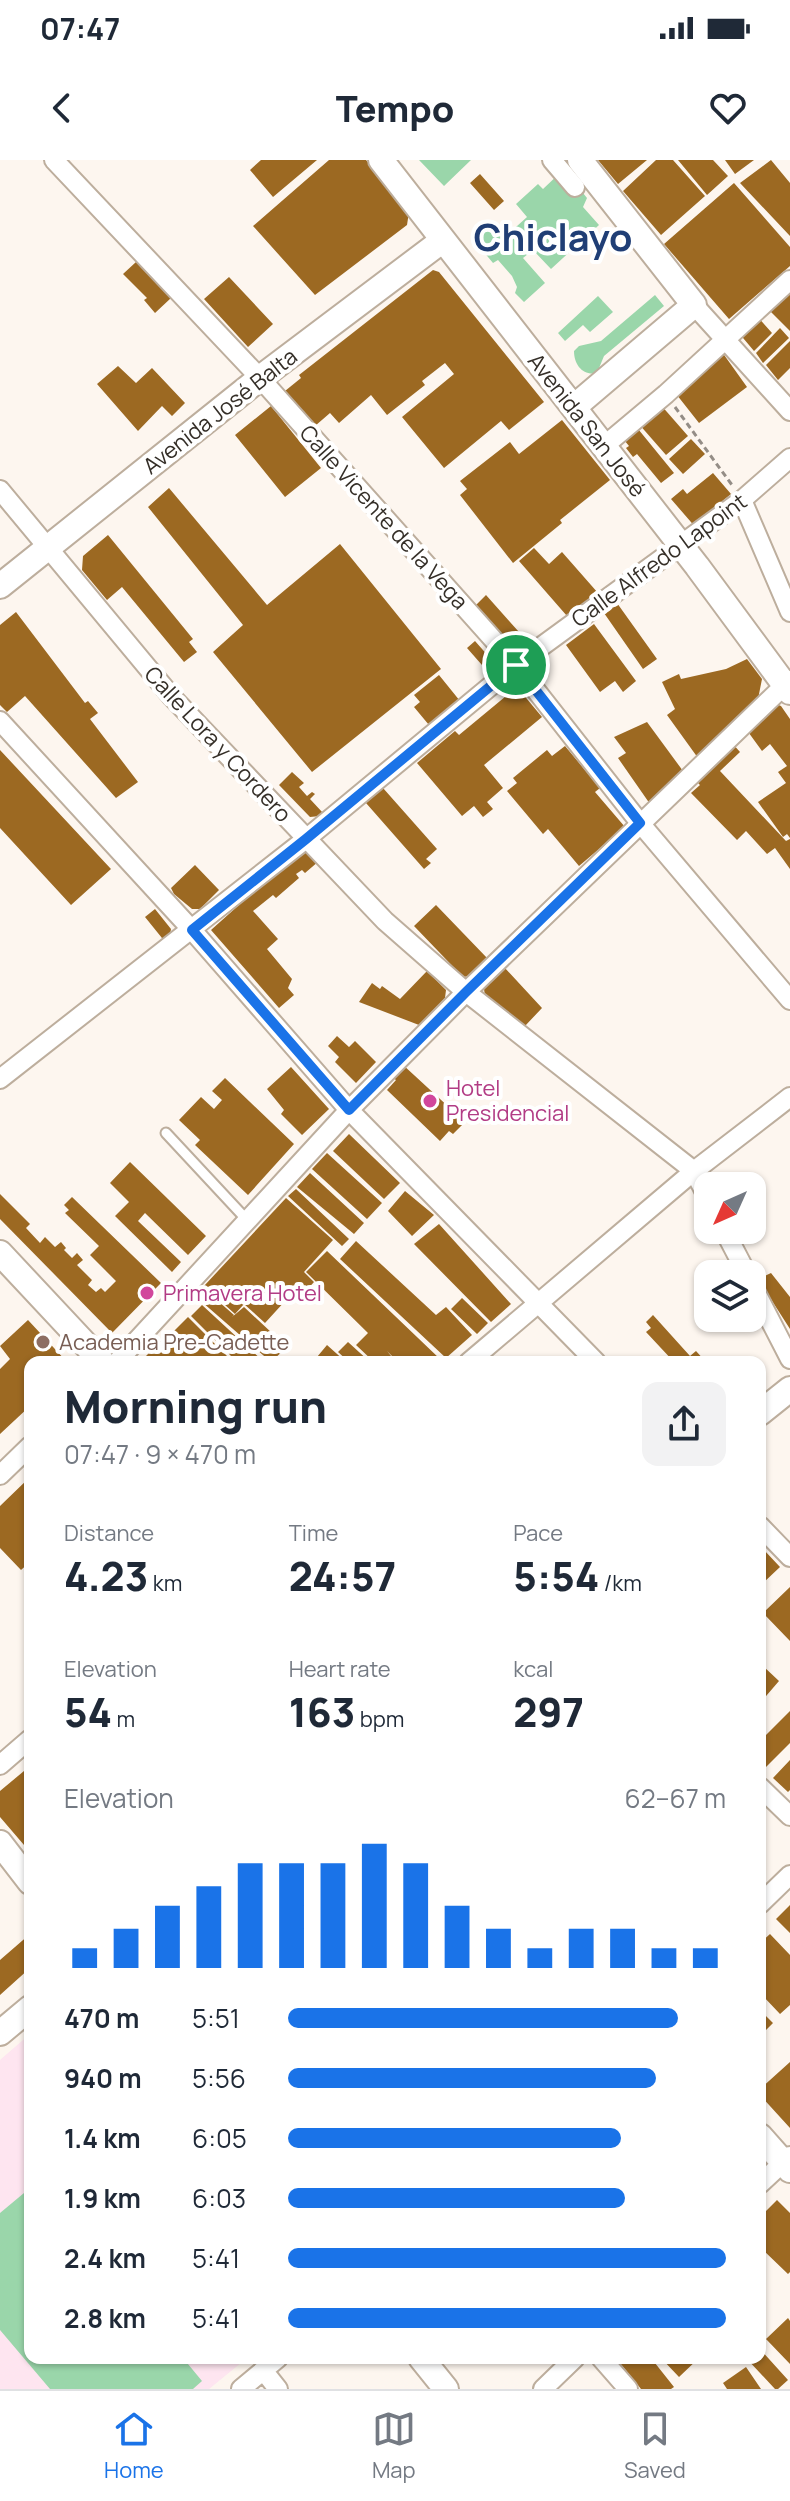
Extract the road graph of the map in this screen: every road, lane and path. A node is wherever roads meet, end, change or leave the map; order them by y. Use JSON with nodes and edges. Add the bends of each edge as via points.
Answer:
{"nodes":[{"id":1,"x":54,"y":160,"type":"edge"},
{"id":2,"x":381,"y":160,"type":"edge"},
{"id":3,"x":552,"y":160,"type":"edge"},
{"id":4,"x":580,"y":160,"type":"edge"},
{"id":5,"x":575,"y":187,"type":"dead end"},
{"id":6,"x":443,"y":240,"type":"junction"},
{"id":7,"x":790,"y":280,"type":"edge"},
{"id":8,"x":694,"y":305,"type":"junction"},
{"id":9,"x":726,"y":340,"type":"junction"},
{"id":10,"x":260,"y":378,"type":"junction"},
{"id":11,"x":666,"y":394,"type":"junction"},
{"id":12,"x":574,"y":407,"type":"junction"},
{"id":13,"x":790,"y":411,"type":"edge"},
{"id":14,"x":604,"y":446,"type":"junction"},
{"id":15,"x":790,"y":458,"type":"edge"},
{"id":16,"x":0,"y":490,"type":"edge"},
{"id":17,"x":742,"y":500,"type":"junction"},
{"id":18,"x":680,"y":544,"type":"junction"},
{"id":19,"x":48,"y":546,"type":"junction"},
{"id":20,"x":0,"y":586,"type":"edge"},
{"id":21,"x":790,"y":612,"type":"edge"},
{"id":22,"x":516,"y":665,"type":"junction"},
{"id":23,"x":788,"y":686,"type":"edge"},
{"id":24,"x":0,"y":721,"type":"edge"},
{"id":25,"x":640,"y":823,"type":"junction"},
{"id":26,"x":306,"y":839,"type":"junction"},
{"id":27,"x":192,"y":930,"type":"junction"},
{"id":28,"x":466,"y":992,"type":"junction"},
{"id":29,"x":790,"y":1000,"type":"edge"},
{"id":30,"x":0,"y":1079,"type":"edge"},
{"id":31,"x":790,"y":1097,"type":"edge"},
{"id":32,"x":349,"y":1110,"type":"junction"},
{"id":33,"x":166,"y":1133,"type":"dead end"},
{"id":34,"x":694,"y":1171,"type":"junction"},
{"id":35,"x":247,"y":1220,"type":"junction"},
{"id":36,"x":0,"y":1253,"type":"edge"},
{"id":37,"x":536,"y":1303,"type":"junction"},
{"id":38,"x":766,"y":1312,"type":"edge"},
{"id":39,"x":96,"y":1356,"type":"edge"},
{"id":40,"x":122,"y":1356,"type":"edge"},
{"id":41,"x":476,"y":1356,"type":"edge"},
{"id":42,"x":590,"y":1356,"type":"edge"},
{"id":43,"x":790,"y":1359,"type":"edge"},
{"id":44,"x":790,"y":1389,"type":"edge"},
{"id":45,"x":766,"y":1408,"type":"edge"},
{"id":46,"x":24,"y":1452,"type":"edge"},
{"id":47,"x":0,"y":1475,"type":"edge"},
{"id":48,"x":766,"y":1532,"type":"edge"},
{"id":49,"x":790,"y":1557,"type":"edge"},
{"id":50,"x":24,"y":1744,"type":"edge"},
{"id":51,"x":0,"y":1765,"type":"edge"},
{"id":52,"x":766,"y":1793,"type":"edge"},
{"id":53,"x":790,"y":1816,"type":"edge"},
{"id":54,"x":0,"y":1843,"type":"edge"},
{"id":55,"x":24,"y":1874,"type":"edge"},
{"id":56,"x":790,"y":1875,"type":"edge"},
{"id":57,"x":766,"y":1898,"type":"edge"},
{"id":58,"x":24,"y":2013,"type":"edge"},
{"id":59,"x":0,"y":2033,"type":"edge"},
{"id":60,"x":766,"y":2142,"type":"edge"},
{"id":61,"x":787,"y":2163,"type":"edge"},
{"id":62,"x":766,"y":2179,"type":"edge"},
{"id":63,"x":270,"y":2364,"type":"edge"},
{"id":64,"x":426,"y":2364,"type":"edge"},
{"id":65,"x":569,"y":2364,"type":"edge"},
{"id":66,"x":606,"y":2364,"type":"edge"},
{"id":67,"x":241,"y":2389,"type":"edge"},
{"id":68,"x":278,"y":2389,"type":"edge"},
{"id":69,"x":446,"y":2389,"type":"edge"},
{"id":70,"x":543,"y":2389,"type":"edge"},
{"id":71,"x":628,"y":2389,"type":"edge"}],
"edges":[{"from":1,"to":10,"type":"street","name":"Calle Vicente de la Vega"},
{"from":2,"to":6,"type":"main road","name":"Avenida San José"},
{"from":3,"to":5,"type":"street"},
{"from":4,"to":8,"type":"main road"},
{"from":6,"to":10,"type":"main road","name":"Avenida José Balta"},
{"from":6,"to":12,"type":"main road","name":"Avenida San José"},
{"from":7,"to":9,"type":"street"},
{"from":8,"to":9,"type":"street"},
{"from":8,"to":12,"type":"main road"},
{"from":9,"to":11,"type":"street"},
{"from":9,"to":13,"type":"street"},
{"from":10,"to":19,"type":"main road","name":"Avenida José Balta"},
{"from":10,"to":22,"type":"street","name":"Calle Vicente de la Vega"},
{"from":11,"to":14,"type":"street"},
{"from":11,"to":17,"type":"path"},
{"from":12,"to":14,"type":"main road","name":"Avenida San José"},
{"from":14,"to":18,"type":"main road","name":"Avenida San José"},
{"from":15,"to":17,"type":"street","name":"Calle Alfredo Lapoint"},
{"from":16,"to":19,"type":"street","name":"Calle Lora y Cordero"},
{"from":17,"to":18,"type":"street","name":"Calle Alfredo Lapoint"},
{"from":17,"to":21,"type":"street"},
{"from":18,"to":22,"type":"street","name":"Calle Alfredo Lapoint"},
{"from":18,"to":23,"type":"main road","name":"Avenida San José"},
{"from":19,"to":20,"type":"main road","name":"Avenida José Balta"},
{"from":19,"to":26,"type":"street","name":"Calle Lora y Cordero","via":[[172,697]]},
{"from":22,"to":25,"type":"street","name":"Calle Vicente de la Vega"},
{"from":22,"to":26,"type":"street","name":"Calle Alfredo Lapoint"},
{"from":23,"to":25,"type":"street"},
{"from":24,"to":27,"type":"street"},
{"from":25,"to":28,"type":"street"},
{"from":25,"to":29,"type":"street","name":"Calle Vicente de la Vega"},
{"from":26,"to":27,"type":"street","name":"Calle Alfredo Lapoint"},
{"from":26,"to":28,"type":"street","name":"Calle Lora y Cordero","via":[[385,921]]},
{"from":27,"to":30,"type":"street","name":"Calle Alfredo Lapoint"},
{"from":27,"to":32,"type":"street"},
{"from":28,"to":32,"type":"street"},
{"from":28,"to":34,"type":"street","name":"Calle Lora y Cordero"},
{"from":31,"to":34,"type":"street"},
{"from":32,"to":35,"type":"street"},
{"from":32,"to":37,"type":"street"},
{"from":33,"to":35,"type":"lane"},
{"from":34,"to":37,"type":"street"},
{"from":35,"to":40,"type":"street"},
{"from":36,"to":39,"type":"main road"},
{"from":37,"to":41,"type":"street"},
{"from":37,"to":42,"type":"street"},
{"from":38,"to":43,"type":"street"},
{"from":44,"to":45,"type":"main road"},
{"from":46,"to":47,"type":"street"},
{"from":48,"to":49,"type":"street"},
{"from":50,"to":51,"type":"street"},
{"from":52,"to":53,"type":"street"},
{"from":54,"to":55,"type":"main road"},
{"from":56,"to":57,"type":"street"},
{"from":58,"to":59,"type":"main road"},
{"from":60,"to":61,"type":"main road"},
{"from":61,"to":62,"type":"street"},
{"from":63,"to":67,"type":"street"},
{"from":63,"to":68,"type":"street"},
{"from":64,"to":69,"type":"main road"},
{"from":65,"to":70,"type":"street"},
{"from":66,"to":71,"type":"street"}]}
